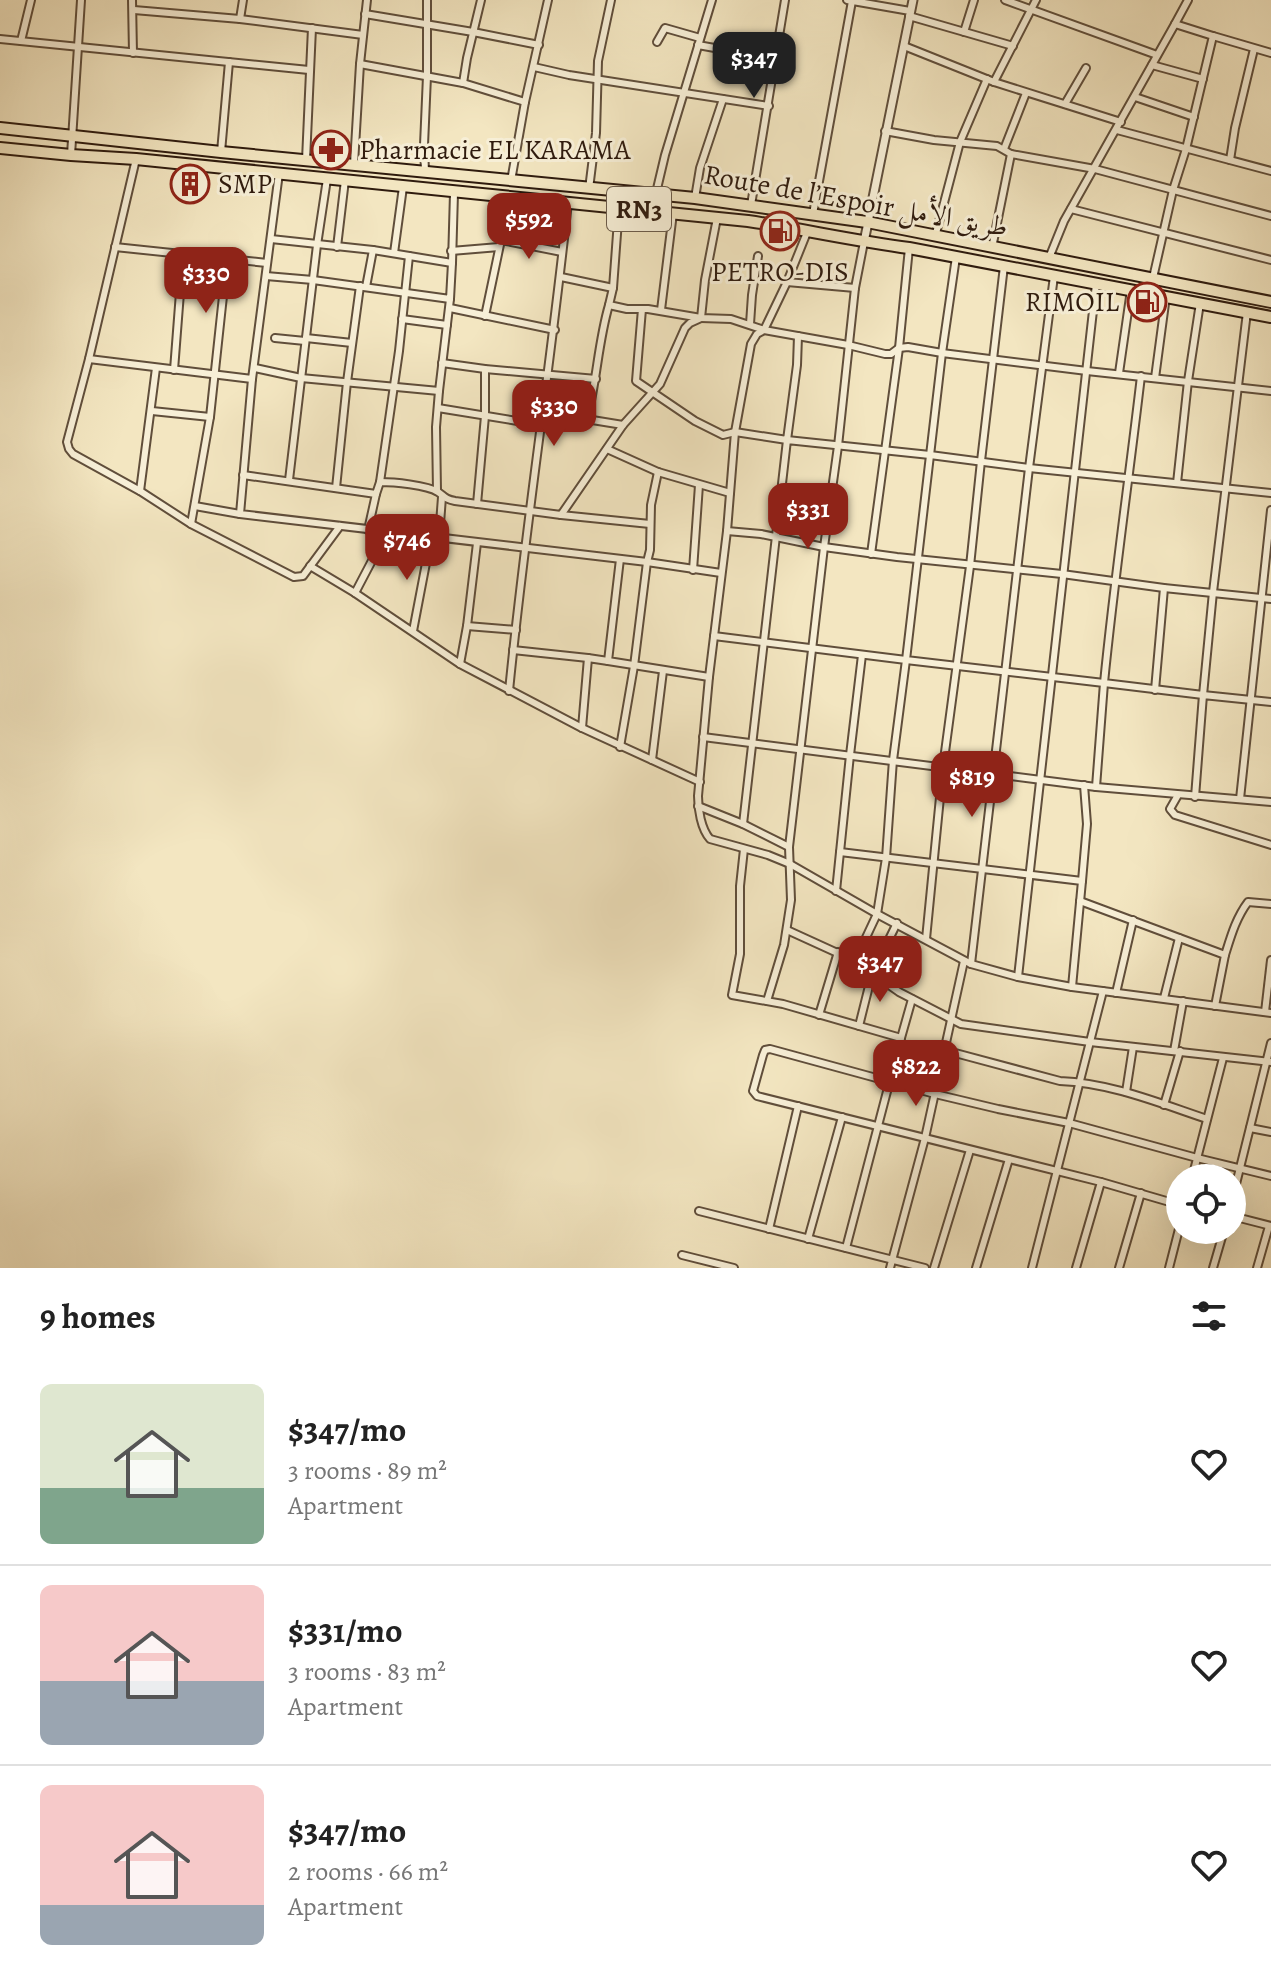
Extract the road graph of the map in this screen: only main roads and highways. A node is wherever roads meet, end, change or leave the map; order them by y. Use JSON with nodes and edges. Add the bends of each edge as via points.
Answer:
{"nodes":[{"id":1,"x":0,"y":128,"type":"edge"},
{"id":2,"x":0,"y":148,"type":"edge"},
{"id":3,"x":1271,"y":302,"type":"edge"},
{"id":4,"x":1271,"y":317,"type":"edge"}],
"edges":[{"from":1,"to":3,"type":"highway","name":"Route de l’Espoir طريق الأمل","number":"RN3","via":[[656,193],[813,214]]},
{"from":2,"to":4,"type":"highway","name":"Route de l’Espoir طريق الأمل","number":"RN3","via":[[808,230]]}]}
